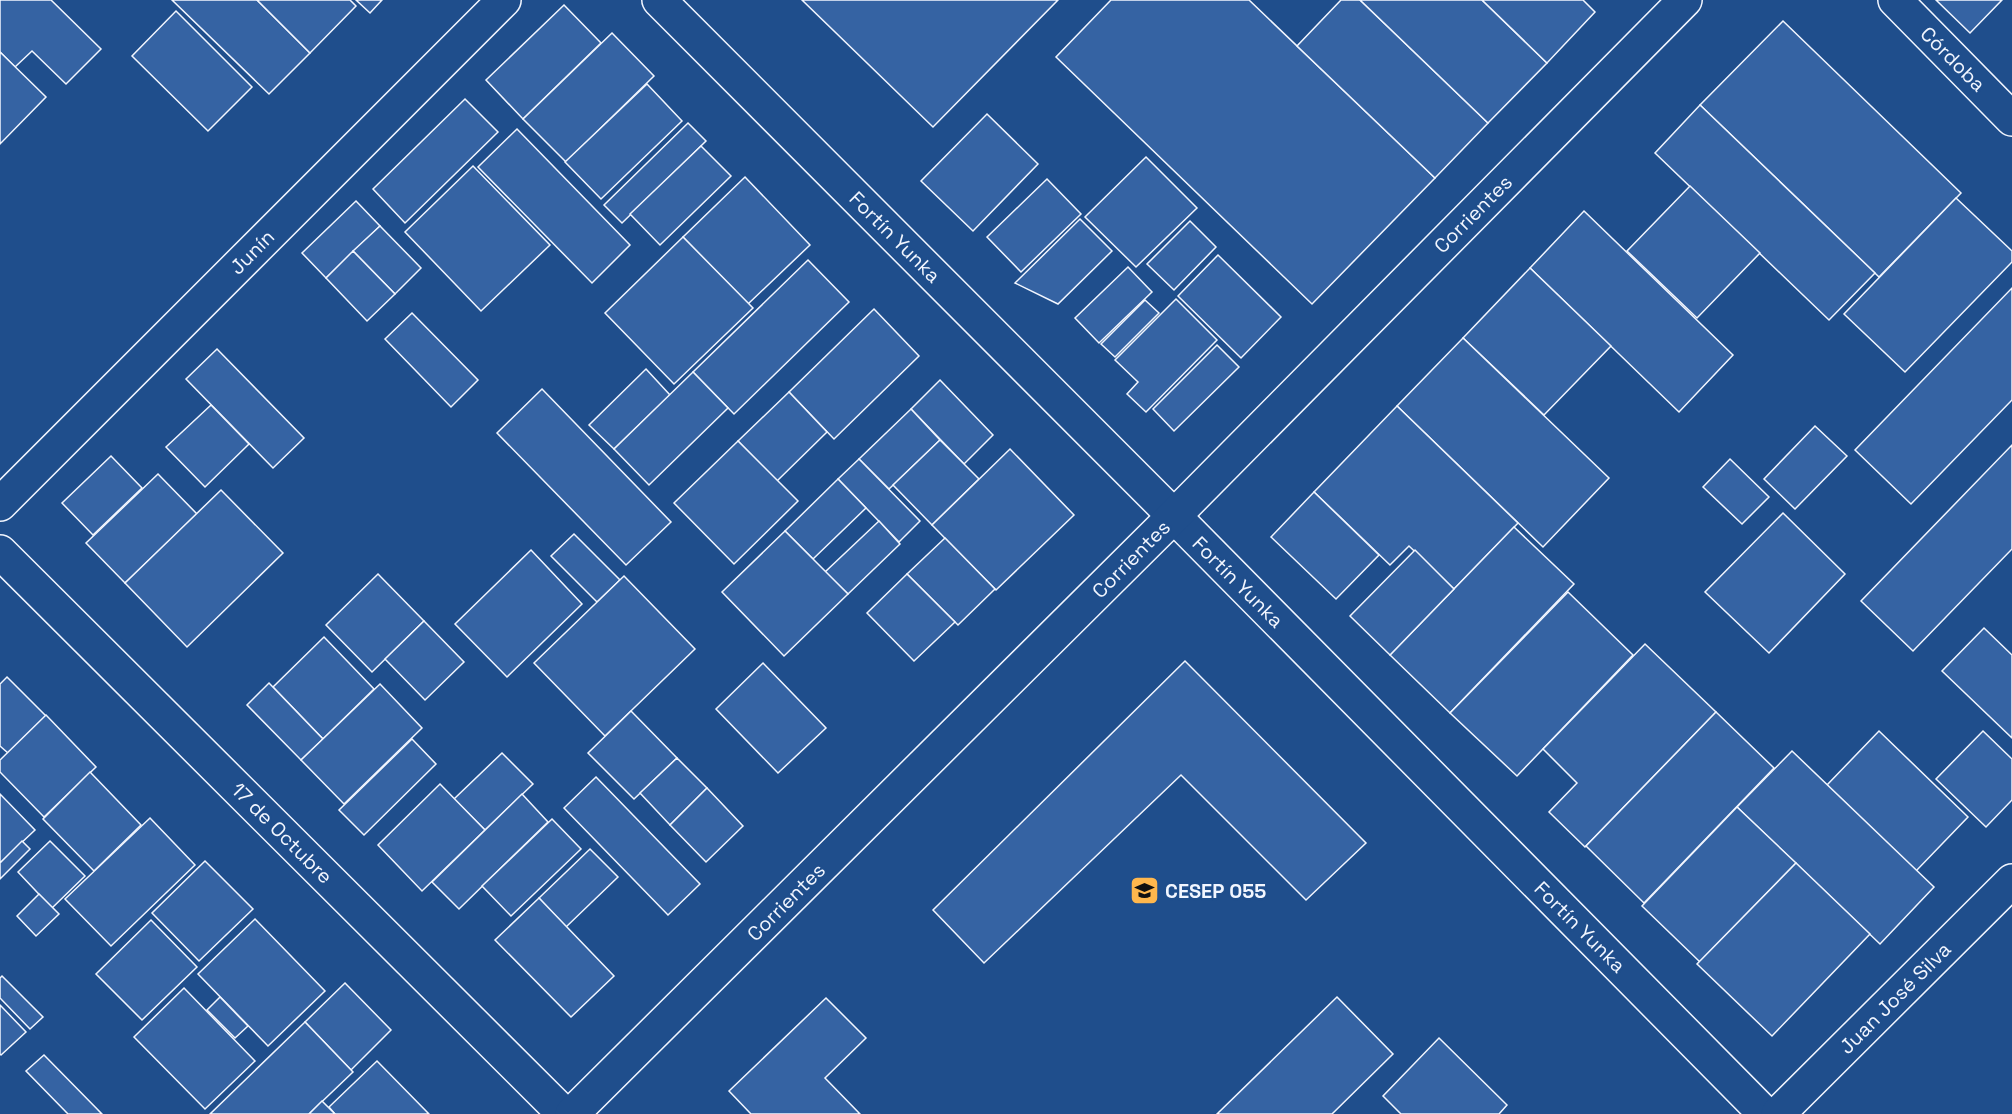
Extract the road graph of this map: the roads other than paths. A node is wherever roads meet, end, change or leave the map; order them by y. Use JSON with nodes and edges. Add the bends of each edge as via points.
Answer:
{"nodes":[{"id":1,"x":504,"y":0,"type":"edge"},
{"id":2,"x":659,"y":0,"type":"edge"},
{"id":3,"x":1685,"y":0,"type":"edge"},
{"id":4,"x":1895,"y":0,"type":"edge"},
{"id":5,"x":2012,"y":119,"type":"edge"},
{"id":6,"x":0,"y":504,"type":"edge"},
{"id":7,"x":1174,"y":516,"type":"junction"},
{"id":8,"x":0,"y":552,"type":"edge"},
{"id":9,"x":2012,"y":881,"type":"edge"},
{"id":10,"x":564,"y":1114,"type":"edge"},
{"id":11,"x":572,"y":1114,"type":"edge"},
{"id":12,"x":1765,"y":1114,"type":"edge"},
{"id":13,"x":1778,"y":1114,"type":"edge"}],
"edges":[{"from":1,"to":6,"type":"street","name":"Junín"},
{"from":2,"to":7,"type":"street","name":"Fortín Yunka"},
{"from":3,"to":7,"type":"street","name":"Corrientes"},
{"from":4,"to":5,"type":"street","name":"Córdoba"},
{"from":7,"to":11,"type":"street","name":"Corrientes"},
{"from":7,"to":12,"type":"street","name":"Fortín Yunka"},
{"from":8,"to":10,"type":"street","name":"17 de Octubre"},
{"from":9,"to":13,"type":"street","name":"Juan José Silva"}]}
